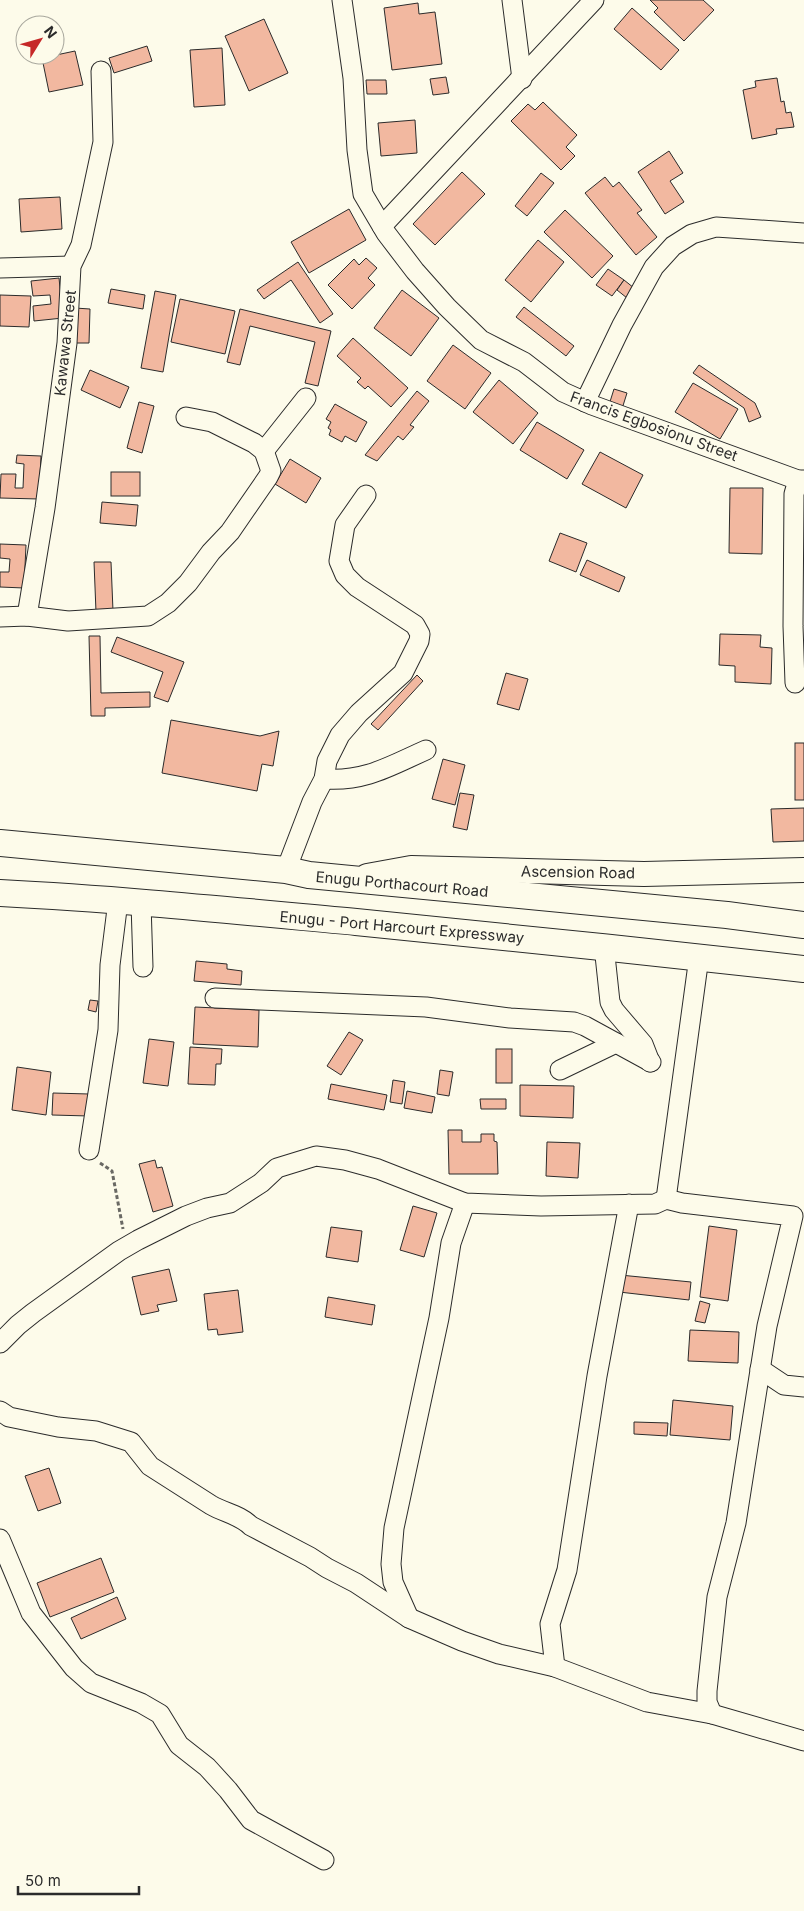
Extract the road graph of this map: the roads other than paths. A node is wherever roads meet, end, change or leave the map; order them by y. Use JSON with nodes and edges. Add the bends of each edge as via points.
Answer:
{"nodes":[{"id":1,"x":342,"y":0,"type":"edge"},
{"id":2,"x":512,"y":0,"type":"edge"},
{"id":3,"x":594,"y":0,"type":"edge"},
{"id":4,"x":101,"y":71,"type":"dead end"},
{"id":5,"x":522,"y":79,"type":"junction"},
{"id":6,"x":382,"y":226,"type":"junction"},
{"id":7,"x":804,"y":233,"type":"edge"},
{"id":8,"x":71,"y":266,"type":"junction"},
{"id":9,"x":0,"y":268,"type":"edge"},
{"id":10,"x":306,"y":398,"type":"dead end"},
{"id":11,"x":585,"y":402,"type":"junction"},
{"id":12,"x":186,"y":417,"type":"dead end"},
{"id":13,"x":264,"y":451,"type":"junction"},
{"id":14,"x":801,"y":480,"type":"edge"},
{"id":15,"x":366,"y":495,"type":"dead end"},
{"id":16,"x":27,"y":616,"type":"junction"},
{"id":17,"x":0,"y":618,"type":"edge"},
{"id":18,"x":795,"y":683,"type":"dead end"},
{"id":19,"x":426,"y":750,"type":"dead end"},
{"id":20,"x":324,"y":778,"type":"junction"},
{"id":21,"x":0,"y":843,"type":"edge"},
{"id":22,"x":286,"y":870,"type":"junction"},
{"id":23,"x":804,"y":870,"type":"edge"},
{"id":24,"x":352,"y":878,"type":"junction"},
{"id":25,"x":0,"y":893,"type":"edge"},
{"id":26,"x":129,"y":902,"type":"junction"},
{"id":27,"x":804,"y":925,"type":"edge"},
{"id":28,"x":604,"y":946,"type":"junction"},
{"id":29,"x":699,"y":957,"type":"junction"},
{"id":30,"x":143,"y":967,"type":"dead end"},
{"id":31,"x":804,"y":970,"type":"edge"},
{"id":32,"x":215,"y":998,"type":"dead end"},
{"id":33,"x":616,"y":1043,"type":"junction"},
{"id":34,"x":560,"y":1070,"type":"dead end"},
{"id":35,"x":89,"y":1150,"type":"road end"},
{"id":36,"x":666,"y":1199,"type":"junction"},
{"id":37,"x":465,"y":1204,"type":"junction"},
{"id":38,"x":628,"y":1204,"type":"junction"},
{"id":39,"x":0,"y":1343,"type":"edge"},
{"id":40,"x":760,"y":1369,"type":"junction"},
{"id":41,"x":804,"y":1387,"type":"edge"},
{"id":42,"x":0,"y":1411,"type":"edge"},
{"id":43,"x":0,"y":1539,"type":"edge"},
{"id":44,"x":408,"y":1618,"type":"junction"},
{"id":45,"x":555,"y":1667,"type":"junction"},
{"id":46,"x":712,"y":1714,"type":"junction"},
{"id":47,"x":804,"y":1741,"type":"edge"},
{"id":48,"x":324,"y":1860,"type":"dead end"}],
"edges":[{"from":1,"to":6,"type":"street","name":"Francis Egbosionu Street","via":[[353,78],[363,194]]},
{"from":2,"to":5,"type":"street"},
{"from":3,"to":5,"type":"street"},
{"from":4,"to":8,"type":"street","name":"Kawawa Street","via":[[102,142],[81,246]]},
{"from":5,"to":6,"type":"street"},
{"from":6,"to":11,"type":"street","name":"Francis Egbosionu Street","via":[[415,271],[481,340],[524,362],[555,388]]},
{"from":7,"to":11,"type":"street","via":[[716,227],[692,234],[672,246],[654,267]]},
{"from":8,"to":9,"type":"street"},
{"from":8,"to":16,"type":"street","name":"Kawawa Street","via":[[67,343]]},
{"from":10,"to":13,"type":"street"},
{"from":11,"to":14,"type":"street","name":"Francis Egbosionu Street"},
{"from":12,"to":13,"type":"street","via":[[212,422]]},
{"from":13,"to":16,"type":"street","via":[[271,471],[268,477],[230,532],[168,603],[148,616],[132,618],[68,621]]},
{"from":14,"to":18,"type":"street","via":[[794,494]]},
{"from":15,"to":20,"type":"street","via":[[345,525],[339,561],[345,575],[357,587],[415,626],[420,634],[419,641],[403,673],[340,735],[327,760]]},
{"from":16,"to":17,"type":"street"},
{"from":19,"to":20,"type":"street","via":[[356,779]]},
{"from":20,"to":22,"type":"street"},
{"from":21,"to":22,"type":"highway","name":"Enugu Porthacourt Road"},
{"from":22,"to":24,"type":"highway","name":"Enugu Porthacourt Road"},
{"from":23,"to":24,"type":"main road","name":"Ascension Road","via":[[644,874],[411,868]]},
{"from":24,"to":27,"type":"highway","name":"Enugu Porthacourt Road"},
{"from":25,"to":26,"type":"highway","name":"Enugu - Port Harcourt Expressway"},
{"from":26,"to":28,"type":"highway","name":"Enugu - Port Harcourt Expressway"},
{"from":26,"to":30,"type":"street"},
{"from":26,"to":35,"type":"street","via":[[110,965],[108,1030]]},
{"from":28,"to":29,"type":"highway","name":"Enugu - Port Harcourt Expressway"},
{"from":28,"to":33,"type":"street","via":[[610,1002],[643,1044],[651,1062]]},
{"from":29,"to":31,"type":"highway","name":"Enugu - Port Harcourt Expressway"},
{"from":29,"to":36,"type":"street"},
{"from":32,"to":33,"type":"street","via":[[426,1007],[574,1022]]},
{"from":33,"to":34,"type":"street"},
{"from":36,"to":38,"type":"street","via":[[655,1204]]},
{"from":36,"to":40,"type":"street","via":[[793,1216],[766,1326]]},
{"from":37,"to":38,"type":"street"},
{"from":37,"to":39,"type":"street","via":[[378,1169],[316,1156],[277,1168],[261,1183],[230,1202],[186,1216],[126,1247],[18,1325]]},
{"from":37,"to":44,"type":"street","via":[[451,1243],[439,1318],[394,1528],[393,1582]]},
{"from":38,"to":45,"type":"street","via":[[567,1570],[550,1624]]},
{"from":40,"to":41,"type":"street","via":[[784,1385]]},
{"from":40,"to":46,"type":"street","via":[[736,1523],[716,1606],[707,1691]]},
{"from":42,"to":44,"type":"street","via":[[9,1417],[96,1431],[131,1442],[150,1466],[222,1511],[244,1519],[251,1526],[356,1583]]},
{"from":43,"to":48,"type":"street","via":[[31,1613],[74,1668],[92,1683],[160,1714],[179,1745],[207,1767],[250,1820]]},
{"from":44,"to":45,"type":"street","via":[[499,1654]]},
{"from":45,"to":46,"type":"street","via":[[646,1702]]},
{"from":46,"to":47,"type":"street"}]}
